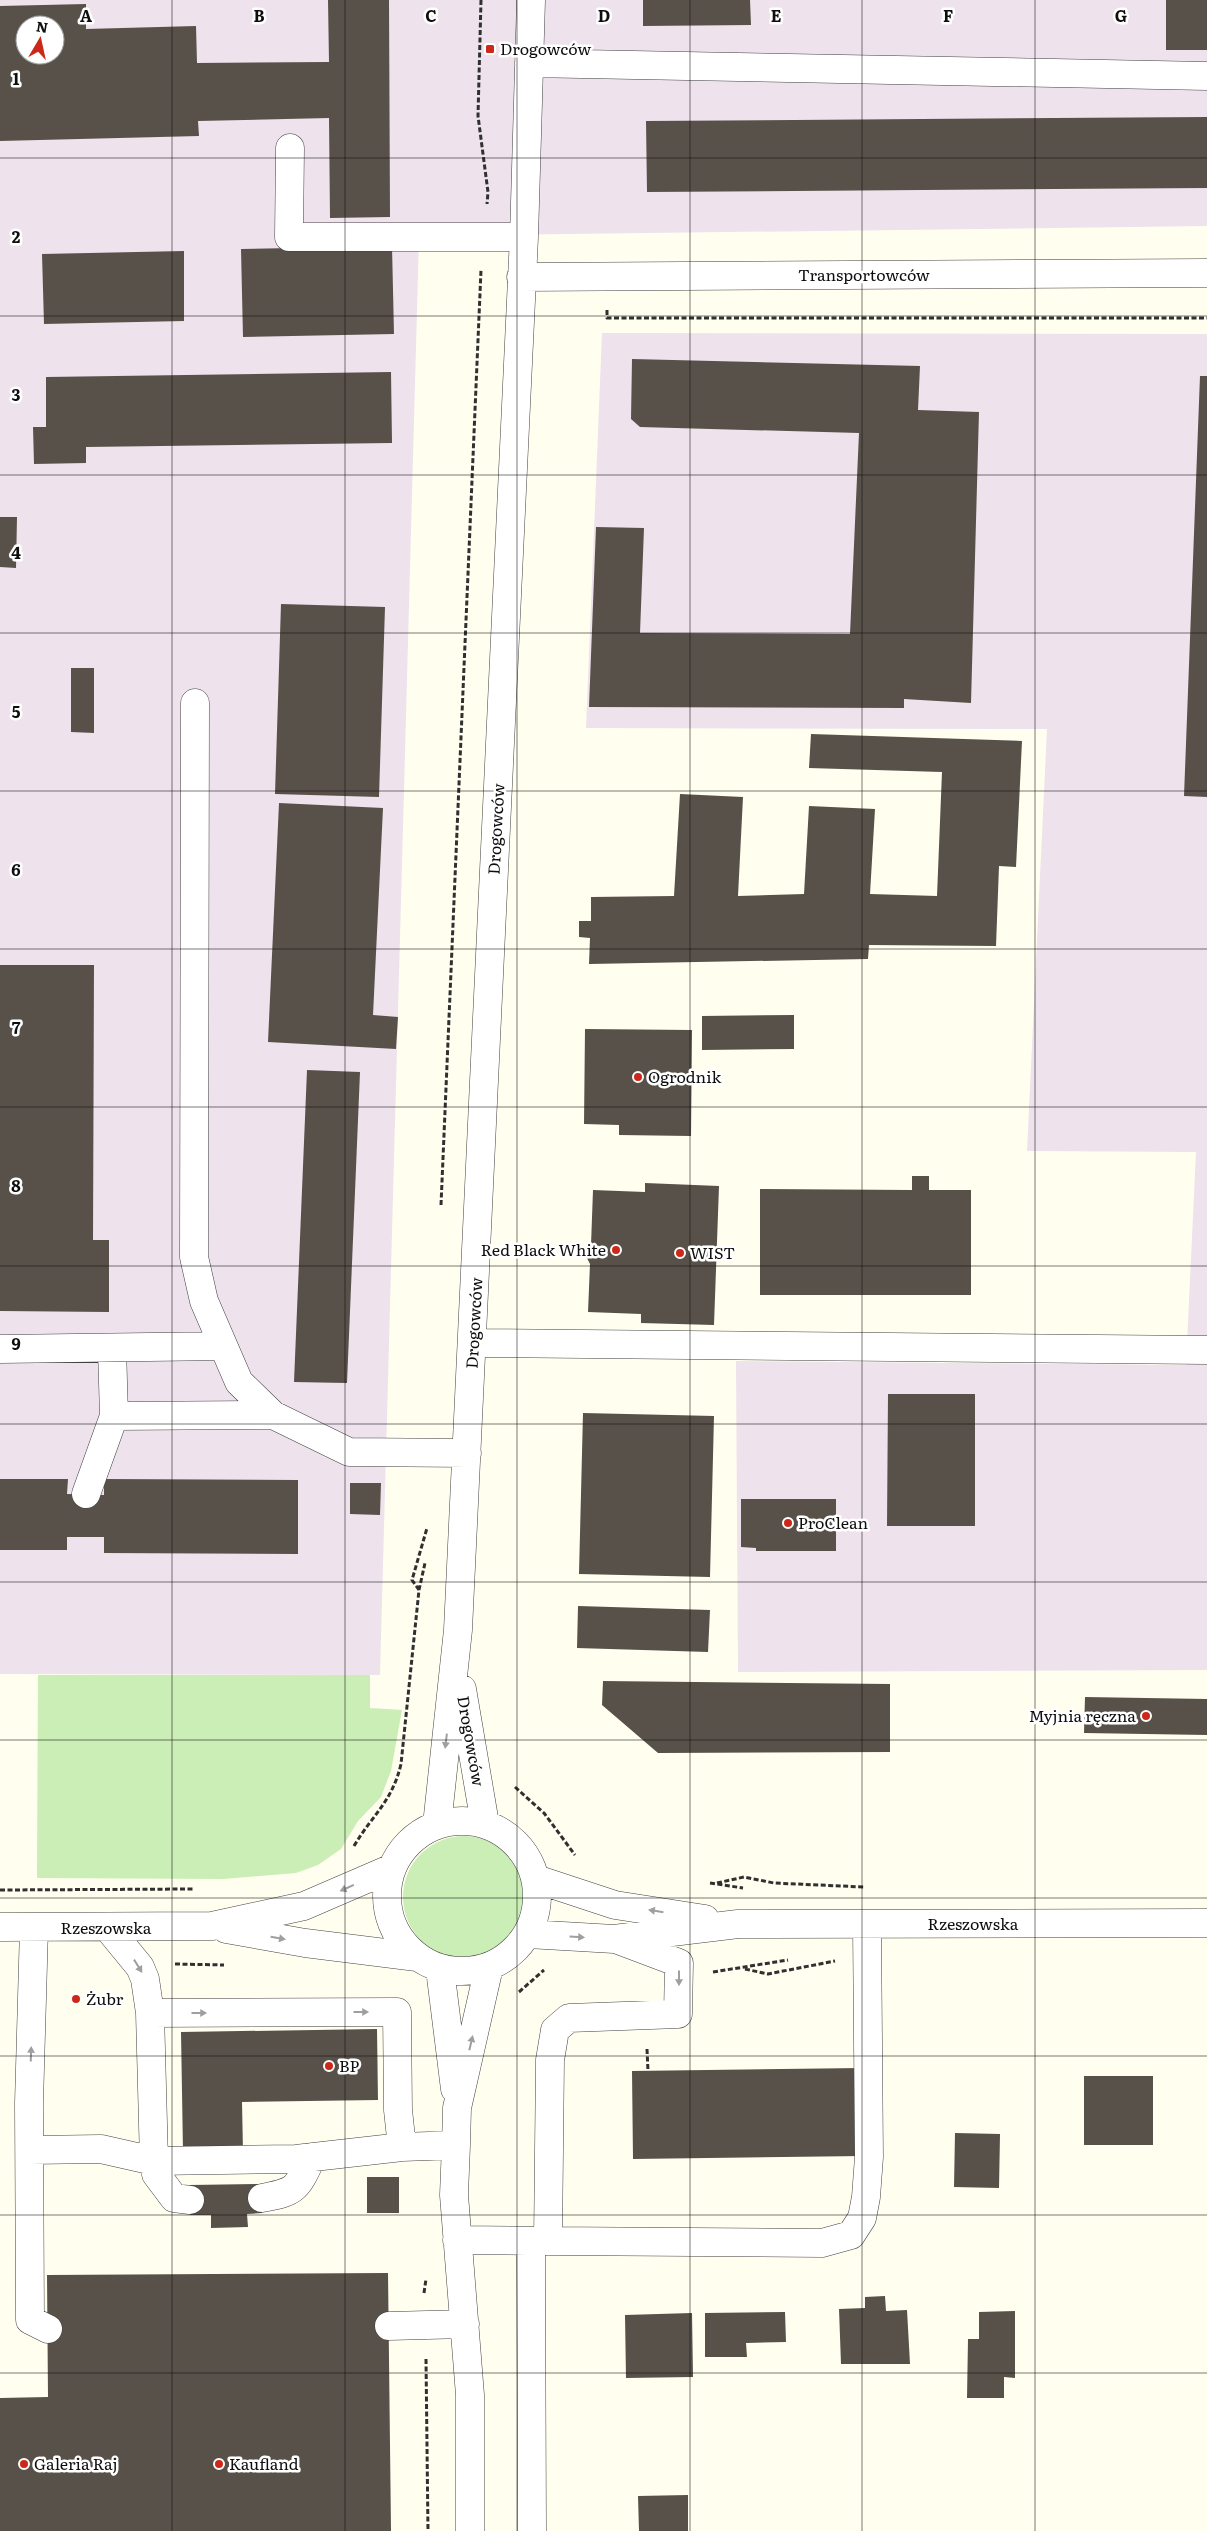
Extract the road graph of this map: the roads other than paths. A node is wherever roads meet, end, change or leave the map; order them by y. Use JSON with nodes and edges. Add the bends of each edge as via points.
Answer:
{"nodes":[{"id":1,"x":531,"y":0,"type":"edge"},
{"id":2,"x":529,"y":64,"type":"junction"},
{"id":3,"x":1207,"y":76,"type":"edge"},
{"id":4,"x":290,"y":148,"type":"dead end"},
{"id":5,"x":524,"y":237,"type":"junction"},
{"id":6,"x":1207,"y":273,"type":"edge"},
{"id":7,"x":521,"y":277,"type":"junction"},
{"id":8,"x":195,"y":703,"type":"dead end"},
{"id":9,"x":473,"y":1343,"type":"junction"},
{"id":10,"x":223,"y":1346,"type":"junction"},
{"id":11,"x":0,"y":1348,"type":"edge"},
{"id":12,"x":112,"y":1348,"type":"junction"},
{"id":13,"x":1207,"y":1350,"type":"edge"},
{"id":14,"x":273,"y":1415,"type":"junction"},
{"id":15,"x":114,"y":1416,"type":"junction"},
{"id":16,"x":467,"y":1453,"type":"junction"},
{"id":17,"x":86,"y":1494,"type":"dead end"},
{"id":18,"x":457,"y":1658,"type":"junction"},
{"id":19,"x":485,"y":1824,"type":"junction"},
{"id":20,"x":437,"y":1825,"type":"junction"},
{"id":21,"x":392,"y":1868,"type":"junction"},
{"id":22,"x":536,"y":1879,"type":"junction"},
{"id":23,"x":1207,"y":1923,"type":"edge"},
{"id":24,"x":738,"y":1924,"type":"junction"},
{"id":25,"x":867,"y":1925,"type":"junction"},
{"id":26,"x":212,"y":1926,"type":"junction"},
{"id":27,"x":0,"y":1927,"type":"edge"},
{"id":28,"x":34,"y":1928,"type":"junction"},
{"id":29,"x":108,"y":1928,"type":"junction"},
{"id":30,"x":528,"y":1934,"type":"junction"},
{"id":31,"x":614,"y":1939,"type":"junction"},
{"id":32,"x":428,"y":1963,"type":"junction"},
{"id":33,"x":489,"y":1967,"type":"junction"},
{"id":34,"x":150,"y":2013,"type":"junction"},
{"id":35,"x":457,"y":2108,"type":"junction"},
{"id":36,"x":456,"y":2145,"type":"junction"},
{"id":37,"x":402,"y":2146,"type":"junction"},
{"id":38,"x":30,"y":2150,"type":"junction"},
{"id":39,"x":312,"y":2158,"type":"junction"},
{"id":40,"x":154,"y":2162,"type":"junction"},
{"id":41,"x":262,"y":2198,"type":"dead end"},
{"id":42,"x":190,"y":2200,"type":"dead end"},
{"id":43,"x":457,"y":2240,"type":"junction"},
{"id":44,"x":539,"y":2241,"type":"junction"},
{"id":45,"x":465,"y":2324,"type":"junction"},
{"id":46,"x":389,"y":2326,"type":"dead end"},
{"id":47,"x":48,"y":2329,"type":"dead end"},
{"id":48,"x":470,"y":2531,"type":"edge"},
{"id":49,"x":532,"y":2531,"type":"edge"}],
"edges":[{"from":1,"to":2,"type":"street","name":"Drogowców"},
{"from":2,"to":3,"type":"street"},
{"from":2,"to":5,"type":"street","name":"Drogowców"},
{"from":4,"to":5,"type":"street","via":[[289,237]]},
{"from":5,"to":7,"type":"street","name":"Drogowców"},
{"from":6,"to":7,"type":"street","name":"Transportowców"},
{"from":7,"to":9,"type":"street","name":"Drogowców"},
{"from":8,"to":10,"type":"street","via":[[194,1257],[204,1301]]},
{"from":9,"to":13,"type":"street"},
{"from":9,"to":16,"type":"street","name":"Drogowców"},
{"from":10,"to":12,"type":"street"},
{"from":10,"to":14,"type":"street","via":[[239,1382]]},
{"from":11,"to":12,"type":"street"},
{"from":12,"to":15,"type":"street"},
{"from":14,"to":15,"type":"street"},
{"from":14,"to":16,"type":"street","via":[[350,1452]]},
{"from":15,"to":17,"type":"street"},
{"from":16,"to":18,"type":"street","name":"Drogowców"},
{"from":18,"to":19,"type":"street","name":"Drogowców"},
{"from":18,"to":20,"type":"street","name":"Drogowców","one_way":true},
{"from":19,"to":20,"type":"street","via":[[467,1821]]},
{"from":19,"to":22,"type":"street","via":[[510,1838],[523,1851]]},
{"from":20,"to":21,"type":"street","via":[[416,1836]]},
{"from":21,"to":26,"type":"street","name":"Rzeszowska","one_way":true,"via":[[304,1906]]},
{"from":21,"to":32,"type":"street","via":[[386,1894],[392,1928],[401,1941]]},
{"from":24,"to":22,"type":"street","name":"Rzeszowska","one_way":true,"via":[[616,1905]]},
{"from":22,"to":30,"type":"street","via":[[536,1911]]},
{"from":23,"to":25,"type":"street","name":"Rzeszowska"},
{"from":24,"to":25,"type":"street","name":"Rzeszowska"},
{"from":24,"to":31,"type":"street","name":"Rzeszowska"},
{"from":25,"to":44,"type":"street","via":[[868,2165],[862,2218],[851,2235],[822,2243]]},
{"from":26,"to":29,"type":"street","name":"Rzeszowska"},
{"from":26,"to":32,"type":"street","name":"Rzeszowska","one_way":true},
{"from":27,"to":28,"type":"street","name":"Rzeszowska"},
{"from":28,"to":29,"type":"street","name":"Rzeszowska"},
{"from":38,"to":28,"type":"street","one_way":true},
{"from":29,"to":34,"type":"street","one_way":true,"via":[[140,1967]]},
{"from":30,"to":31,"type":"street","name":"Rzeszowska","one_way":true},
{"from":30,"to":33,"type":"street","via":[[511,1954]]},
{"from":31,"to":44,"type":"street","one_way":true,"via":[[678,1963],[678,2014],[569,2018],[555,2030],[541,2060]]},
{"from":32,"to":33,"type":"street","via":[[465,1972]]},
{"from":32,"to":35,"type":"street"},
{"from":35,"to":33,"type":"street","one_way":true},
{"from":34,"to":37,"type":"street","one_way":true,"via":[[397,2012],[398,2110]]},
{"from":34,"to":40,"type":"street"},
{"from":35,"to":36,"type":"street"},
{"from":36,"to":37,"type":"street"},
{"from":36,"to":43,"type":"street","via":[[454,2196]]},
{"from":37,"to":39,"type":"street"},
{"from":38,"to":40,"type":"street","via":[[101,2149]]},
{"from":38,"to":47,"type":"street","via":[[30,2320]]},
{"from":39,"to":40,"type":"street"},
{"from":39,"to":41,"type":"street","via":[[296,2187],[286,2193]]},
{"from":40,"to":42,"type":"street","via":[[156,2174],[174,2198]]},
{"from":43,"to":44,"type":"street"},
{"from":43,"to":45,"type":"street"},
{"from":44,"to":49,"type":"street"},
{"from":45,"to":46,"type":"street"},
{"from":45,"to":48,"type":"street","via":[[470,2395]]}]}
